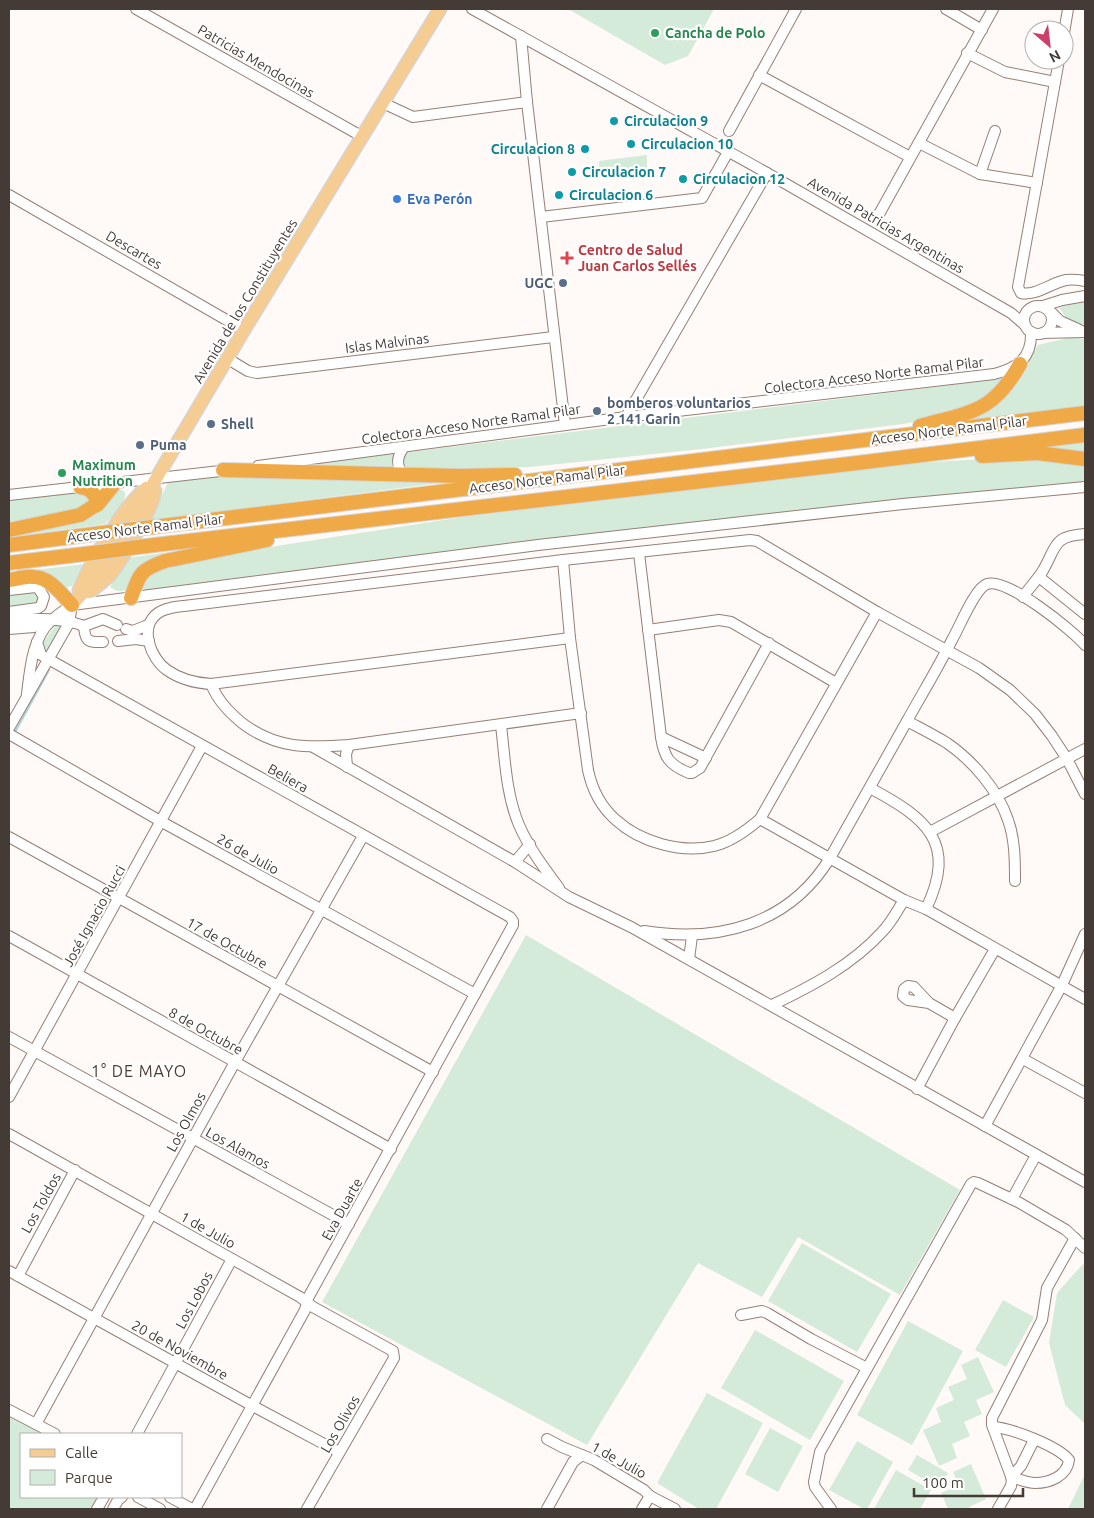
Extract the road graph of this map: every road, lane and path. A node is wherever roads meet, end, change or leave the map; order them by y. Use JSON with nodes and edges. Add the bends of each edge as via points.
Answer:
{"nodes":[{"id":1,"x":136,"y":9,"type":"edge"},
{"id":2,"x":440,"y":9,"type":"edge"},
{"id":3,"x":472,"y":9,"type":"edge"},
{"id":4,"x":796,"y":9,"type":"edge"},
{"id":5,"x":946,"y":9,"type":"edge"},
{"id":6,"x":993,"y":9,"type":"edge"},
{"id":7,"x":982,"y":30,"type":"junction"},
{"id":8,"x":521,"y":36,"type":"junction"},
{"id":9,"x":967,"y":53,"type":"junction"},
{"id":10,"x":1057,"y":70,"type":"edge"},
{"id":11,"x":759,"y":75,"type":"junction"},
{"id":12,"x":1055,"y":82,"type":"junction"},
{"id":13,"x":526,"y":102,"type":"junction"},
{"id":14,"x":383,"y":103,"type":"junction"},
{"id":15,"x":729,"y":131,"type":"dead end"},
{"id":16,"x":995,"y":131,"type":"dead end"},
{"id":17,"x":363,"y":137,"type":"junction"},
{"id":18,"x":919,"y":143,"type":"junction"},
{"id":19,"x":728,"y":152,"type":"junction"},
{"id":20,"x":910,"y":157,"type":"junction"},
{"id":21,"x":767,"y":173,"type":"junction"},
{"id":22,"x":980,"y":174,"type":"junction"},
{"id":23,"x":1036,"y":183,"type":"junction"},
{"id":24,"x":9,"y":195,"type":"edge"},
{"id":25,"x":878,"y":216,"type":"dead end"},
{"id":26,"x":541,"y":217,"type":"junction"},
{"id":27,"x":1085,"y":281,"type":"edge"},
{"id":28,"x":1085,"y":296,"type":"edge"},
{"id":29,"x":997,"y":305,"type":"junction"},
{"id":30,"x":1032,"y":307,"type":"junction"},
{"id":31,"x":1047,"y":309,"type":"junction"},
{"id":32,"x":244,"y":330,"type":"junction"},
{"id":33,"x":1032,"y":330,"type":"junction"},
{"id":34,"x":1085,"y":332,"type":"edge"},
{"id":35,"x":553,"y":337,"type":"junction"},
{"id":36,"x":228,"y":359,"type":"junction"},
{"id":37,"x":1020,"y":364,"type":"junction"},
{"id":38,"x":1085,"y":413,"type":"edge"},
{"id":39,"x":626,"y":417,"type":"junction"},
{"id":40,"x":565,"y":425,"type":"junction"},
{"id":41,"x":1085,"y":435,"type":"edge"},
{"id":42,"x":874,"y":439,"type":"junction"},
{"id":43,"x":404,"y":447,"type":"junction"},
{"id":44,"x":735,"y":456,"type":"junction"},
{"id":45,"x":1085,"y":459,"type":"edge"},
{"id":46,"x":849,"y":464,"type":"junction"},
{"id":47,"x":223,"y":470,"type":"junction"},
{"id":48,"x":402,"y":474,"type":"junction"},
{"id":49,"x":157,"y":478,"type":"junction"},
{"id":50,"x":115,"y":483,"type":"junction"},
{"id":51,"x":80,"y":487,"type":"junction"},
{"id":52,"x":1085,"y":487,"type":"edge"},
{"id":53,"x":9,"y":495,"type":"edge"},
{"id":54,"x":97,"y":505,"type":"junction"},
{"id":55,"x":358,"y":522,"type":"junction"},
{"id":56,"x":9,"y":530,"type":"edge"},
{"id":57,"x":1085,"y":534,"type":"edge"},
{"id":58,"x":9,"y":545,"type":"edge"},
{"id":59,"x":639,"y":553,"type":"junction"},
{"id":60,"x":564,"y":560,"type":"junction"},
{"id":61,"x":9,"y":563,"type":"edge"},
{"id":62,"x":1038,"y":577,"type":"junction"},
{"id":63,"x":9,"y":580,"type":"edge"},
{"id":64,"x":9,"y":590,"type":"edge"},
{"id":65,"x":1024,"y":597,"type":"junction"},
{"id":66,"x":131,"y":598,"type":"junction"},
{"id":67,"x":72,"y":605,"type":"junction"},
{"id":68,"x":9,"y":612,"type":"edge"},
{"id":69,"x":877,"y":612,"type":"junction"},
{"id":70,"x":1085,"y":614,"type":"edge"},
{"id":71,"x":9,"y":620,"type":"edge"},
{"id":72,"x":50,"y":621,"type":"junction"},
{"id":73,"x":69,"y":623,"type":"junction"},
{"id":74,"x":148,"y":625,"type":"junction"},
{"id":75,"x":84,"y":626,"type":"junction"},
{"id":76,"x":9,"y":629,"type":"edge"},
{"id":77,"x":648,"y":630,"type":"junction"},
{"id":78,"x":570,"y":638,"type":"junction"},
{"id":79,"x":118,"y":641,"type":"dead end"},
{"id":80,"x":149,"y":641,"type":"junction"},
{"id":81,"x":37,"y":642,"type":"junction"},
{"id":82,"x":103,"y":642,"type":"dead end"},
{"id":83,"x":770,"y":643,"type":"junction"},
{"id":84,"x":1085,"y":645,"type":"edge"},
{"id":85,"x":947,"y":651,"type":"junction"},
{"id":86,"x":48,"y":659,"type":"junction"},
{"id":87,"x":836,"y":683,"type":"junction"},
{"id":88,"x":211,"y":684,"type":"junction"},
{"id":89,"x":27,"y":694,"type":"junction"},
{"id":90,"x":581,"y":713,"type":"junction"},
{"id":91,"x":907,"y":721,"type":"junction"},
{"id":92,"x":501,"y":726,"type":"junction"},
{"id":93,"x":9,"y":728,"type":"edge"},
{"id":94,"x":11,"y":736,"type":"edge"},
{"id":95,"x":661,"y":737,"type":"junction"},
{"id":96,"x":349,"y":745,"type":"junction"},
{"id":97,"x":202,"y":746,"type":"junction"},
{"id":98,"x":313,"y":747,"type":"junction"},
{"id":99,"x":1085,"y":749,"type":"edge"},
{"id":100,"x":706,"y":758,"type":"junction"},
{"id":101,"x":1067,"y":759,"type":"junction"},
{"id":102,"x":347,"y":767,"type":"junction"},
{"id":103,"x":870,"y":788,"type":"junction"},
{"id":104,"x":1085,"y":794,"type":"edge"},
{"id":105,"x":997,"y":797,"type":"junction"},
{"id":106,"x":760,"y":819,"type":"junction"},
{"id":107,"x":162,"y":822,"type":"junction"},
{"id":108,"x":930,"y":832,"type":"junction"},
{"id":109,"x":363,"y":836,"type":"junction"},
{"id":110,"x":9,"y":837,"type":"edge"},
{"id":111,"x":530,"y":844,"type":"junction"},
{"id":112,"x":830,"y":858,"type":"junction"},
{"id":113,"x":515,"y":862,"type":"junction"},
{"id":114,"x":1015,"y":881,"type":"dead end"},
{"id":115,"x":562,"y":893,"type":"junction"},
{"id":116,"x":119,"y":899,"type":"junction"},
{"id":117,"x":904,"y":900,"type":"junction"},
{"id":118,"x":926,"y":909,"type":"junction"},
{"id":119,"x":321,"y":910,"type":"junction"},
{"id":120,"x":514,"y":922,"type":"joint"},
{"id":121,"x":631,"y":927,"type":"junction"},
{"id":122,"x":1085,"y":934,"type":"edge"},
{"id":123,"x":9,"y":936,"type":"edge"},
{"id":124,"x":692,"y":936,"type":"junction"},
{"id":125,"x":995,"y":949,"type":"junction"},
{"id":126,"x":689,"y":959,"type":"junction"},
{"id":127,"x":77,"y":974,"type":"junction"},
{"id":128,"x":1062,"y":985,"type":"junction"},
{"id":129,"x":277,"y":986,"type":"junction"},
{"id":130,"x":475,"y":994,"type":"junction"},
{"id":131,"x":1085,"y":999,"type":"edge"},
{"id":132,"x":929,"y":1003,"type":"dead end"},
{"id":133,"x":772,"y":1005,"type":"junction"},
{"id":134,"x":954,"y":1018,"type":"junction"},
{"id":135,"x":9,"y":1037,"type":"edge"},
{"id":136,"x":34,"y":1051,"type":"junction"},
{"id":137,"x":1023,"y":1059,"type":"junction"},
{"id":138,"x":234,"y":1062,"type":"junction"},
{"id":139,"x":434,"y":1072,"type":"junction"},
{"id":140,"x":917,"y":1089,"type":"junction"},
{"id":141,"x":1085,"y":1093,"type":"edge"},
{"id":142,"x":9,"y":1097,"type":"edge"},
{"id":143,"x":985,"y":1126,"type":"junction"},
{"id":144,"x":9,"y":1134,"type":"edge"},
{"id":145,"x":192,"y":1139,"type":"junction"},
{"id":146,"x":391,"y":1149,"type":"junction"},
{"id":147,"x":1038,"y":1157,"type":"junction"},
{"id":148,"x":75,"y":1170,"type":"junction"},
{"id":149,"x":1085,"y":1182,"type":"edge"},
{"id":150,"x":1015,"y":1200,"type":"junction"},
{"id":151,"x":152,"y":1213,"type":"junction"},
{"id":152,"x":349,"y":1224,"type":"junction"},
{"id":153,"x":1074,"y":1238,"type":"junction"},
{"id":154,"x":1085,"y":1248,"type":"edge"},
{"id":155,"x":232,"y":1259,"type":"junction"},
{"id":156,"x":13,"y":1273,"type":"edge"},
{"id":157,"x":307,"y":1302,"type":"junction"},
{"id":158,"x":741,"y":1315,"type":"dead end"},
{"id":159,"x":93,"y":1318,"type":"junction"},
{"id":160,"x":393,"y":1351,"type":"joint"},
{"id":161,"x":176,"y":1363,"type":"junction"},
{"id":162,"x":867,"y":1368,"type":"junction"},
{"id":163,"x":251,"y":1406,"type":"junction"},
{"id":164,"x":9,"y":1410,"type":"edge"},
{"id":165,"x":36,"y":1424,"type":"junction"},
{"id":166,"x":993,"y":1427,"type":"junction"},
{"id":167,"x":53,"y":1433,"type":"edge"},
{"id":168,"x":138,"y":1433,"type":"edge"},
{"id":169,"x":547,"y":1439,"type":"dead end"},
{"id":170,"x":1034,"y":1440,"type":"junction"},
{"id":171,"x":339,"y":1452,"type":"junction"},
{"id":172,"x":582,"y":1455,"type":"junction"},
{"id":173,"x":1011,"y":1477,"type":"junction"},
{"id":174,"x":650,"y":1496,"type":"junction"},
{"id":175,"x":103,"y":1498,"type":"edge"},
{"id":176,"x":121,"y":1498,"type":"edge"},
{"id":177,"x":140,"y":1498,"type":"edge"},
{"id":178,"x":172,"y":1498,"type":"edge"},
{"id":179,"x":97,"y":1509,"type":"edge"},
{"id":180,"x":113,"y":1509,"type":"edge"},
{"id":181,"x":160,"y":1509,"type":"edge"},
{"id":182,"x":193,"y":1509,"type":"edge"},
{"id":183,"x":307,"y":1509,"type":"edge"},
{"id":184,"x":547,"y":1509,"type":"edge"},
{"id":185,"x":642,"y":1509,"type":"edge"},
{"id":186,"x":675,"y":1509,"type":"edge"},
{"id":187,"x":830,"y":1509,"type":"edge"},
{"id":188,"x":998,"y":1509,"type":"edge"}],
"edges":[{"from":1,"to":17,"type":"street","name":"Patricias Mendocinas"},
{"from":2,"to":14,"type":"main road","name":"Avenida de los Constituyentes"},
{"from":3,"to":8,"type":"street","name":"Avenida Patricias Argentinas"},
{"from":4,"to":11,"type":"street"},
{"from":5,"to":7,"type":"street"},
{"from":6,"to":7,"type":"street"},
{"from":7,"to":9,"type":"street"},
{"from":8,"to":13,"type":"street"},
{"from":8,"to":19,"type":"street","name":"Avenida Patricias Argentinas"},
{"from":9,"to":12,"type":"street","via":[[1005,72]]},
{"from":9,"to":18,"type":"street"},
{"from":10,"to":12,"type":"street"},
{"from":11,"to":15,"type":"street"},
{"from":11,"to":20,"type":"street"},
{"from":12,"to":23,"type":"street"},
{"from":13,"to":14,"type":"street","via":[[413,117]]},
{"from":13,"to":26,"type":"street"},
{"from":14,"to":17,"type":"main road","name":"Avenida de los Constituyentes"},
{"from":16,"to":22,"type":"street"},
{"from":17,"to":32,"type":"main road","name":"Avenida de los Constituyentes"},
{"from":18,"to":20,"type":"street"},
{"from":18,"to":22,"type":"street"},
{"from":19,"to":21,"type":"street","name":"Avenida Patricias Argentinas"},
{"from":19,"to":26,"type":"street","via":[[702,198]]},
{"from":20,"to":25,"type":"street"},
{"from":21,"to":29,"type":"street","name":"Avenida Patricias Argentinas"},
{"from":21,"to":39,"type":"street"},
{"from":22,"to":23,"type":"street"},
{"from":23,"to":27,"type":"street","via":[[1018,290],[1027,294],[1064,280]]},
{"from":24,"to":32,"type":"street","name":"Descartes"},
{"from":26,"to":35,"type":"street"},
{"from":28,"to":31,"type":"street","via":[[1062,300]]},
{"from":29,"to":30,"type":"street","name":"Avenida Patricias Argentinas","via":[[1013,309]]},
{"from":29,"to":33,"type":"street","name":"Avenida Patricias Argentinas"},
{"from":30,"to":31,"type":"street"},
{"from":30,"to":33,"type":"street","via":[[1025,316]]},
{"from":31,"to":33,"type":"street","via":[[1052,317],[1051,326],[1048,330]]},
{"from":31,"to":34,"type":"street","via":[[1060,321]]},
{"from":32,"to":36,"type":"main road","name":"Avenida de los Constituyentes"},
{"from":33,"to":34,"type":"street"},
{"from":33,"to":37,"type":"street","via":[[1031,345]]},
{"from":35,"to":36,"type":"street","name":"Islas Malvinas","via":[[257,373]]},
{"from":35,"to":40,"type":"street"},
{"from":36,"to":49,"type":"main road","name":"Avenida de los Constituyentes"},
{"from":37,"to":39,"type":"street","name":"Colectora Acceso Norte Ramal Pilar","via":[[1006,371],[972,377]]},
{"from":37,"to":42,"type":"highway","via":[[1000,394],[979,409]]},
{"from":38,"to":42,"type":"highway","name":"Acceso Norte Ramal Pilar"},
{"from":39,"to":40,"type":"street","name":"Colectora Acceso Norte Ramal Pilar"},
{"from":40,"to":43,"type":"street","name":"Colectora Acceso Norte Ramal Pilar"},
{"from":41,"to":46,"type":"highway","name":"Acceso Norte Ramal Pilar"},
{"from":42,"to":44,"type":"highway","name":"Acceso Norte Ramal Pilar"},
{"from":43,"to":47,"type":"street","name":"Colectora Acceso Norte Ramal Pilar"},
{"from":43,"to":48,"type":"street","via":[[398,456],[397,466]]},
{"from":44,"to":48,"type":"highway","via":[[515,475]]},
{"from":44,"to":58,"type":"highway","name":"Acceso Norte Ramal Pilar","bridge":true},
{"from":45,"to":46,"type":"highway","via":[[1037,453]]},
{"from":46,"to":55,"type":"highway","name":"Acceso Norte Ramal Pilar"},
{"from":47,"to":48,"type":"highway"},
{"from":47,"to":49,"type":"street","name":"Colectora Acceso Norte Ramal Pilar"},
{"from":49,"to":50,"type":"street","name":"Colectora Acceso Norte Ramal Pilar"},
{"from":49,"to":67,"type":"main road","name":"Avenida de los Constituyentes","via":[[89,586]]},
{"from":50,"to":51,"type":"street","name":"Colectora Acceso Norte Ramal Pilar"},
{"from":50,"to":54,"type":"highway"},
{"from":51,"to":53,"type":"street","name":"Colectora Acceso Norte Ramal Pilar"},
{"from":51,"to":54,"type":"highway","via":[[95,494]]},
{"from":52,"to":66,"type":"street","via":[[538,545]]},
{"from":54,"to":56,"type":"highway","via":[[80,515]]},
{"from":55,"to":61,"type":"highway","name":"Acceso Norte Ramal Pilar","bridge":true},
{"from":55,"to":66,"type":"highway","via":[[165,561],[143,571]]},
{"from":57,"to":62,"type":"street","via":[[1058,542]]},
{"from":59,"to":60,"type":"street"},
{"from":59,"to":69,"type":"street","via":[[757,541]]},
{"from":59,"to":77,"type":"street"},
{"from":60,"to":74,"type":"street","via":[[184,606],[158,612]]},
{"from":60,"to":78,"type":"street"},
{"from":62,"to":65,"type":"street"},
{"from":62,"to":70,"type":"street"},
{"from":63,"to":67,"type":"highway","via":[[42,578]]},
{"from":64,"to":68,"type":"street","via":[[36,587],[44,597],[38,608]]},
{"from":65,"to":84,"type":"street","via":[[1054,617]]},
{"from":65,"to":85,"type":"street","via":[[1004,587],[986,584],[977,593]]},
{"from":66,"to":67,"type":"street"},
{"from":67,"to":72,"type":"street","name":"Avenida de los Constituyentes"},
{"from":67,"to":73,"type":"street","name":"Avenida de los Constituyentes"},
{"from":69,"to":85,"type":"street"},
{"from":69,"to":87,"type":"street"},
{"from":71,"to":72,"type":"street","via":[[34,618]]},
{"from":72,"to":73,"type":"street"},
{"from":72,"to":76,"type":"street","via":[[34,627]]},
{"from":72,"to":81,"type":"street","name":"Avenida de los Constituyentes"},
{"from":73,"to":75,"type":"street"},
{"from":73,"to":86,"type":"street","name":"Avenida de los Constituyentes"},
{"from":74,"to":75,"type":"street","via":[[133,631],[103,620]]},
{"from":74,"to":80,"type":"street"},
{"from":75,"to":82,"type":"street","via":[[87,639]]},
{"from":77,"to":83,"type":"street","via":[[724,620]]},
{"from":77,"to":95,"type":"street"},
{"from":78,"to":88,"type":"street"},
{"from":78,"to":90,"type":"street"},
{"from":79,"to":80,"type":"street"},
{"from":80,"to":88,"type":"street","via":[[154,656],[167,670],[195,683]]},
{"from":81,"to":86,"type":"street","via":[[41,655]]},
{"from":81,"to":89,"type":"street","name":"Avenida de los Constituyentes","via":[[32,654]]},
{"from":83,"to":87,"type":"street"},
{"from":83,"to":100,"type":"street"},
{"from":85,"to":91,"type":"street"},
{"from":85,"to":101,"type":"street","via":[[993,677],[1022,700]]},
{"from":86,"to":89,"type":"street","name":"Avenida de los Constituyentes"},
{"from":86,"to":97,"type":"street","name":"Beliera"},
{"from":87,"to":106,"type":"street"},
{"from":88,"to":98,"type":"street","via":[[223,705],[252,730],[277,742]]},
{"from":89,"to":93,"type":"street","name":"Avenida de los Constituyentes"},
{"from":90,"to":92,"type":"street"},
{"from":90,"to":106,"type":"street","via":[[593,786],[605,807],[627,828],[666,845],[698,849],[734,838]]},
{"from":91,"to":103,"type":"street"},
{"from":91,"to":105,"type":"street","via":[[960,753]]},
{"from":92,"to":96,"type":"street"},
{"from":92,"to":111,"type":"street","via":[[511,802]]},
{"from":94,"to":107,"type":"street","name":"26 de Julio"},
{"from":95,"to":100,"type":"street"},
{"from":95,"to":100,"type":"street","via":[[668,761],[684,771],[696,772]]},
{"from":96,"to":98,"type":"street"},
{"from":96,"to":102,"type":"street"},
{"from":97,"to":107,"type":"street","name":"José Ignacio Rucci"},
{"from":97,"to":109,"type":"street","name":"Beliera"},
{"from":98,"to":102,"type":"street"},
{"from":99,"to":101,"type":"street"},
{"from":101,"to":104,"type":"street"},
{"from":101,"to":105,"type":"street"},
{"from":102,"to":113,"type":"street"},
{"from":103,"to":108,"type":"street","via":[[907,809]]},
{"from":103,"to":112,"type":"street"},
{"from":105,"to":108,"type":"street"},
{"from":105,"to":114,"type":"street","via":[[1006,812],[1011,832]]},
{"from":106,"to":112,"type":"street"},
{"from":107,"to":116,"type":"street","name":"José Ignacio Rucci"},
{"from":107,"to":119,"type":"street","name":"26 de Julio"},
{"from":108,"to":118,"type":"street","via":[[936,843],[938,864]]},
{"from":109,"to":119,"type":"street","name":"Los Olmos"},
{"from":109,"to":120,"type":"street","name":"Beliera"},
{"from":110,"to":116,"type":"street","name":"17 de Octubre"},
{"from":111,"to":113,"type":"street"},
{"from":111,"to":115,"type":"street"},
{"from":112,"to":117,"type":"street"},
{"from":112,"to":124,"type":"street","via":[[809,886],[773,914],[743,927]]},
{"from":113,"to":115,"type":"street"},
{"from":115,"to":121,"type":"street"},
{"from":116,"to":127,"type":"street","name":"José Ignacio Rucci"},
{"from":116,"to":129,"type":"street","name":"17 de Octubre"},
{"from":117,"to":118,"type":"street"},
{"from":117,"to":133,"type":"street","via":[[882,932],[848,962],[810,987]]},
{"from":118,"to":125,"type":"street"},
{"from":119,"to":129,"type":"street","name":"Los Olmos"},
{"from":119,"to":130,"type":"street","name":"26 de Julio"},
{"from":120,"to":130,"type":"street","name":"Eva Duarte"},
{"from":121,"to":124,"type":"street"},
{"from":121,"to":126,"type":"street"},
{"from":122,"to":128,"type":"street"},
{"from":123,"to":127,"type":"street","name":"8 de Octubre"},
{"from":124,"to":126,"type":"street"},
{"from":125,"to":128,"type":"street"},
{"from":125,"to":134,"type":"street"},
{"from":126,"to":133,"type":"street"},
{"from":127,"to":136,"type":"street","name":"José Ignacio Rucci"},
{"from":127,"to":138,"type":"street","name":"8 de Octubre"},
{"from":128,"to":131,"type":"street"},
{"from":128,"to":137,"type":"street"},
{"from":129,"to":138,"type":"street","name":"Los Olmos"},
{"from":129,"to":139,"type":"street","name":"17 de Octubre"},
{"from":130,"to":139,"type":"street","name":"Eva Duarte"},
{"from":132,"to":134,"type":"street"},
{"from":133,"to":140,"type":"street"},
{"from":134,"to":140,"type":"street"},
{"from":135,"to":136,"type":"street","name":"Los Alamos"},
{"from":136,"to":142,"type":"street","name":"José Ignacio Rucci"},
{"from":136,"to":145,"type":"street","name":"Los Alamos"},
{"from":137,"to":141,"type":"street"},
{"from":137,"to":143,"type":"street"},
{"from":138,"to":145,"type":"street","name":"Los Olmos"},
{"from":138,"to":146,"type":"street","name":"8 de Octubre"},
{"from":139,"to":146,"type":"street","name":"Eva Duarte"},
{"from":140,"to":143,"type":"street"},
{"from":143,"to":147,"type":"street"},
{"from":144,"to":148,"type":"street","name":"1 de Julio"},
{"from":145,"to":151,"type":"street","name":"Los Olmos"},
{"from":145,"to":152,"type":"street","name":"Los Alamos"},
{"from":146,"to":152,"type":"street","name":"Eva Duarte"},
{"from":147,"to":149,"type":"street"},
{"from":147,"to":150,"type":"street"},
{"from":148,"to":151,"type":"street","name":"1 de Julio"},
{"from":148,"to":156,"type":"street","name":"Los Toldos"},
{"from":150,"to":153,"type":"street"},
{"from":150,"to":162,"type":"street","via":[[978,1183],[971,1184]]},
{"from":151,"to":155,"type":"street","name":"1 de Julio"},
{"from":151,"to":159,"type":"street","name":"Los Olmos"},
{"from":152,"to":157,"type":"street","name":"Eva Duarte"},
{"from":153,"to":154,"type":"street"},
{"from":153,"to":166,"type":"street","via":[[1047,1288],[1042,1320],[992,1418]]},
{"from":155,"to":157,"type":"street","name":"1 de Julio"},
{"from":155,"to":161,"type":"street","name":"Los Lobos"},
{"from":156,"to":159,"type":"street","name":"20 de Noviembre"},
{"from":157,"to":160,"type":"street","name":"1 de Julio"},
{"from":157,"to":163,"type":"street","name":"Eva Duarte"},
{"from":158,"to":162,"type":"street","via":[[767,1313]]},
{"from":159,"to":161,"type":"street","name":"20 de Noviembre"},
{"from":159,"to":165,"type":"street","name":"Los Olmos"},
{"from":160,"to":171,"type":"street","name":"Los Olivos","via":[[394,1358]]},
{"from":161,"to":163,"type":"street","name":"20 de Noviembre"},
{"from":161,"to":168,"type":"street","name":"Los Lobos"},
{"from":162,"to":187,"type":"street","via":[[818,1459],[815,1487]]},
{"from":163,"to":171,"type":"street","name":"20 de Noviembre"},
{"from":163,"to":182,"type":"street","name":"Eva Duarte"},
{"from":164,"to":165,"type":"street"},
{"from":165,"to":167,"type":"street"},
{"from":166,"to":170,"type":"street","via":[[1008,1429]]},
{"from":166,"to":173,"type":"street"},
{"from":169,"to":172,"type":"street","name":"1 de Julio"},
{"from":170,"to":173,"type":"street","via":[[1021,1466]]},
{"from":170,"to":173,"type":"street","via":[[1064,1454],[1069,1460],[1064,1473],[1060,1477],[1034,1483]]},
{"from":171,"to":183,"type":"street","name":"Los Olivos"},
{"from":172,"to":174,"type":"street","name":"1 de Julio","via":[[619,1474]]},
{"from":172,"to":184,"type":"street","via":[[574,1462]]},
{"from":173,"to":188,"type":"street","via":[[1011,1486]]},
{"from":174,"to":185,"type":"street"},
{"from":174,"to":186,"type":"street","name":"1 de Julio"},
{"from":175,"to":179,"type":"street"},
{"from":176,"to":180,"type":"street"},
{"from":177,"to":181,"type":"street"},
{"from":178,"to":182,"type":"street"}]}
